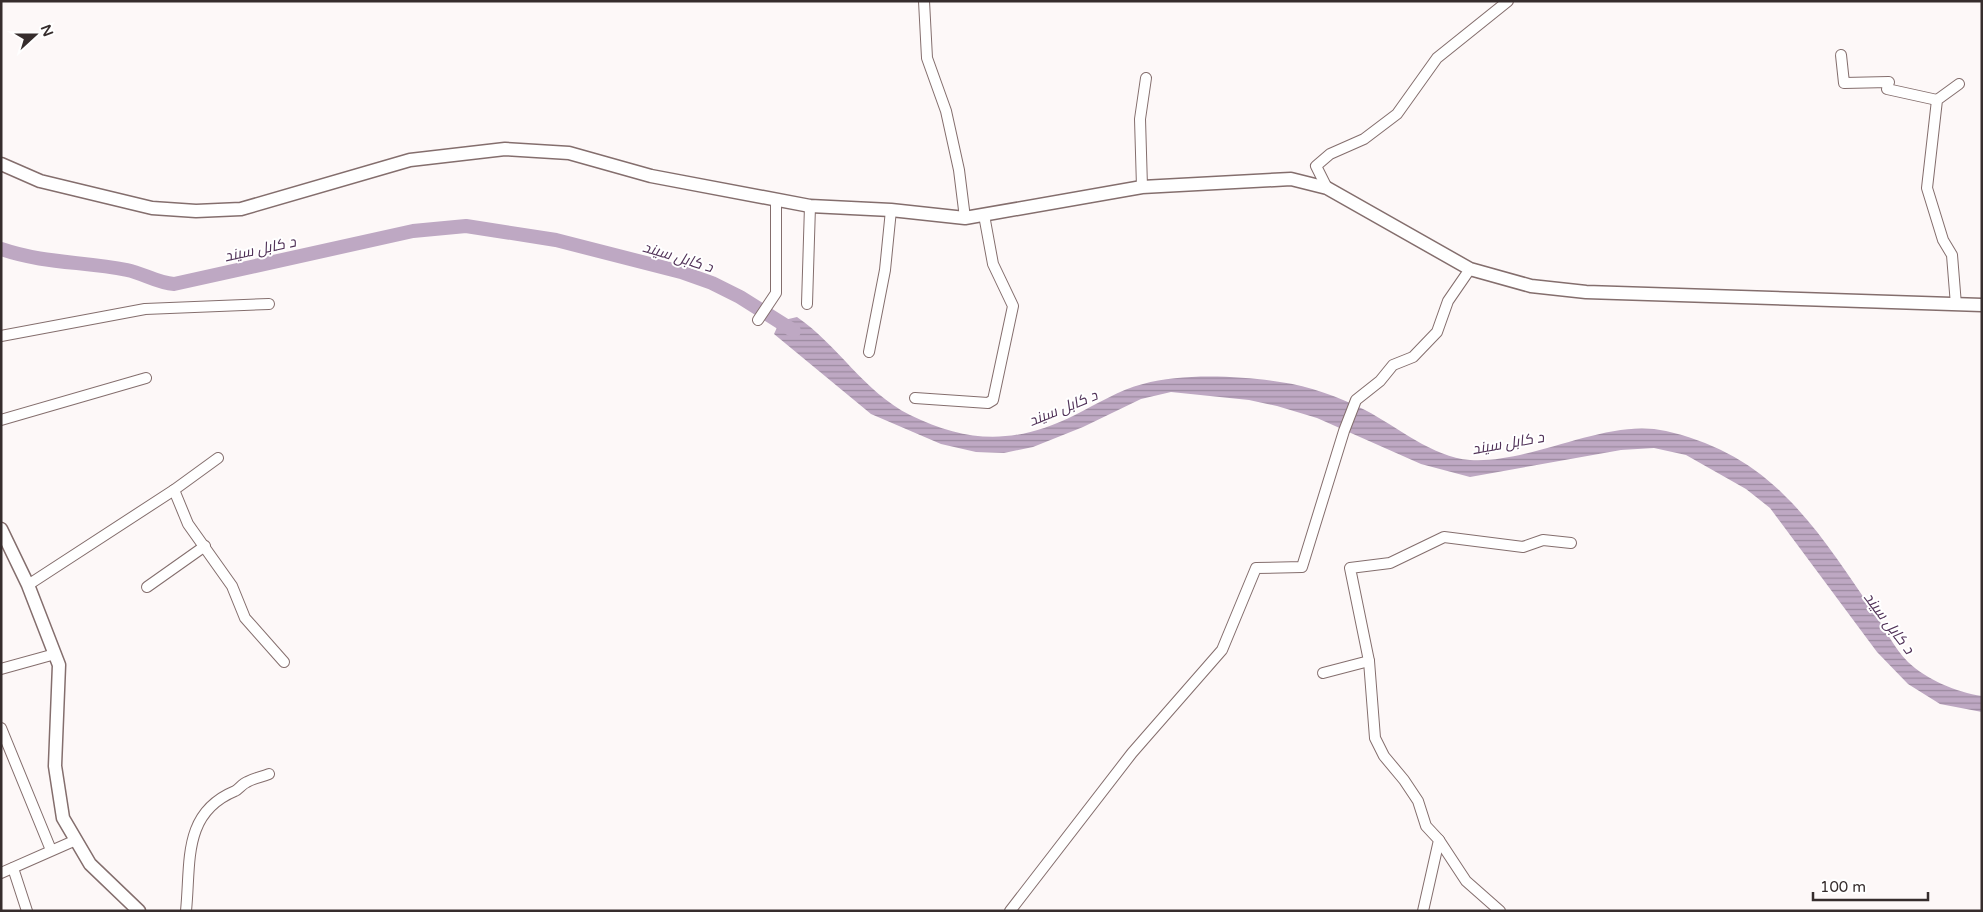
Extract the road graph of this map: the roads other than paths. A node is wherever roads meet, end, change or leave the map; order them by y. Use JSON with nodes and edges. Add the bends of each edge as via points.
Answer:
{"nodes":[{"id":1,"x":924,"y":1,"type":"edge"},
{"id":2,"x":1508,"y":1,"type":"edge"},
{"id":3,"x":1841,"y":55,"type":"dead end"},
{"id":4,"x":1146,"y":78,"type":"dead end"},
{"id":5,"x":1959,"y":84,"type":"dead end"},
{"id":6,"x":1937,"y":100,"type":"junction"},
{"id":7,"x":1,"y":164,"type":"edge"},
{"id":8,"x":1142,"y":187,"type":"junction"},
{"id":9,"x":1327,"y":188,"type":"junction"},
{"id":10,"x":776,"y":200,"type":"junction"},
{"id":11,"x":810,"y":206,"type":"junction"},
{"id":12,"x":891,"y":210,"type":"junction"},
{"id":13,"x":984,"y":215,"type":"junction"},
{"id":14,"x":965,"y":218,"type":"junction"},
{"id":15,"x":1470,"y":269,"type":"junction"},
{"id":16,"x":269,"y":304,"type":"dead end"},
{"id":17,"x":807,"y":304,"type":"dead end"},
{"id":18,"x":1956,"y":305,"type":"junction"},
{"id":19,"x":1982,"y":305,"type":"edge"},
{"id":20,"x":758,"y":320,"type":"dead end"},
{"id":21,"x":1,"y":336,"type":"edge"},
{"id":22,"x":869,"y":352,"type":"dead end"},
{"id":23,"x":146,"y":378,"type":"dead end"},
{"id":24,"x":915,"y":398,"type":"dead end"},
{"id":25,"x":1,"y":420,"type":"edge"},
{"id":26,"x":218,"y":458,"type":"dead end"},
{"id":27,"x":174,"y":490,"type":"junction"},
{"id":28,"x":1,"y":529,"type":"edge"},
{"id":29,"x":1571,"y":543,"type":"dead end"},
{"id":30,"x":205,"y":546,"type":"junction"},
{"id":31,"x":28,"y":584,"type":"junction"},
{"id":32,"x":147,"y":587,"type":"dead end"},
{"id":33,"x":55,"y":654,"type":"junction"},
{"id":34,"x":1369,"y":661,"type":"junction"},
{"id":35,"x":284,"y":662,"type":"dead end"},
{"id":36,"x":1,"y":669,"type":"edge"},
{"id":37,"x":1323,"y":673,"type":"dead end"},
{"id":38,"x":1,"y":728,"type":"edge"},
{"id":39,"x":269,"y":774,"type":"dead end"},
{"id":40,"x":76,"y":840,"type":"junction"},
{"id":41,"x":1439,"y":840,"type":"junction"},
{"id":42,"x":51,"y":850,"type":"junction"},
{"id":43,"x":13,"y":868,"type":"junction"},
{"id":44,"x":1,"y":873,"type":"edge"},
{"id":45,"x":27,"y":911,"type":"edge"},
{"id":46,"x":139,"y":911,"type":"edge"},
{"id":47,"x":186,"y":911,"type":"edge"},
{"id":48,"x":1010,"y":911,"type":"edge"},
{"id":49,"x":1422,"y":911,"type":"edge"},
{"id":50,"x":1500,"y":911,"type":"edge"}],
"edges":[{"from":1,"to":14,"type":"street","via":[[927,58],[946,110]]},
{"from":2,"to":9,"type":"street","via":[[1437,58],[1397,114],[1364,139],[1330,154],[1316,166]]},
{"from":3,"to":6,"type":"street","via":[[1844,83],[1889,82],[1887,89]]},
{"from":4,"to":8,"type":"street","via":[[1140,118]]},
{"from":5,"to":6,"type":"street"},
{"from":6,"to":18,"type":"street","via":[[1927,188],[1943,240],[1952,256]]},
{"from":7,"to":10,"type":"main road","via":[[40,181],[105,197],[152,208],[196,211],[241,209],[410,160],[505,149],[569,154],[651,176]]},
{"from":8,"to":9,"type":"main road","via":[[1291,179]]},
{"from":8,"to":13,"type":"main road"},
{"from":9,"to":15,"type":"main road"},
{"from":10,"to":11,"type":"main road"},
{"from":10,"to":20,"type":"street","via":[[776,293]]},
{"from":11,"to":12,"type":"main road"},
{"from":11,"to":17,"type":"street"},
{"from":12,"to":14,"type":"main road"},
{"from":12,"to":22,"type":"street","via":[[885,270]]},
{"from":13,"to":14,"type":"main road"},
{"from":13,"to":24,"type":"street","via":[[992,264],[1013,306],[993,400],[988,404]]},
{"from":15,"to":18,"type":"main road","via":[[1531,286],[1586,292]]},
{"from":15,"to":48,"type":"street","via":[[1448,301],[1437,332],[1414,357],[1393,365],[1380,381],[1356,400],[1302,567],[1256,568],[1222,650],[1132,753]]},
{"from":16,"to":21,"type":"street","via":[[145,309]]},
{"from":18,"to":19,"type":"main road"},
{"from":23,"to":25,"type":"street"},
{"from":26,"to":27,"type":"street"},
{"from":27,"to":30,"type":"street","via":[[188,524]]},
{"from":27,"to":31,"type":"street"},
{"from":28,"to":31,"type":"main road"},
{"from":29,"to":34,"type":"street","via":[[1543,540],[1523,547],[1444,538],[1390,562],[1350,568]]},
{"from":30,"to":32,"type":"street"},
{"from":30,"to":35,"type":"street","via":[[232,586],[245,618]]},
{"from":31,"to":33,"type":"main road"},
{"from":33,"to":36,"type":"street"},
{"from":33,"to":40,"type":"main road","via":[[59,665],[55,766],[63,818]]},
{"from":34,"to":37,"type":"street"},
{"from":34,"to":41,"type":"street","via":[[1375,738],[1384,756],[1418,801],[1426,826]]},
{"from":38,"to":42,"type":"street"},
{"from":39,"to":47,"type":"street","via":[[245,782],[225,794],[206,809],[198,822],[190,848]]},
{"from":40,"to":42,"type":"street"},
{"from":40,"to":46,"type":"main road","via":[[90,864]]},
{"from":41,"to":49,"type":"street"},
{"from":41,"to":50,"type":"street","via":[[1466,882]]},
{"from":42,"to":43,"type":"street"},
{"from":43,"to":44,"type":"street"},
{"from":43,"to":45,"type":"street"}]}
